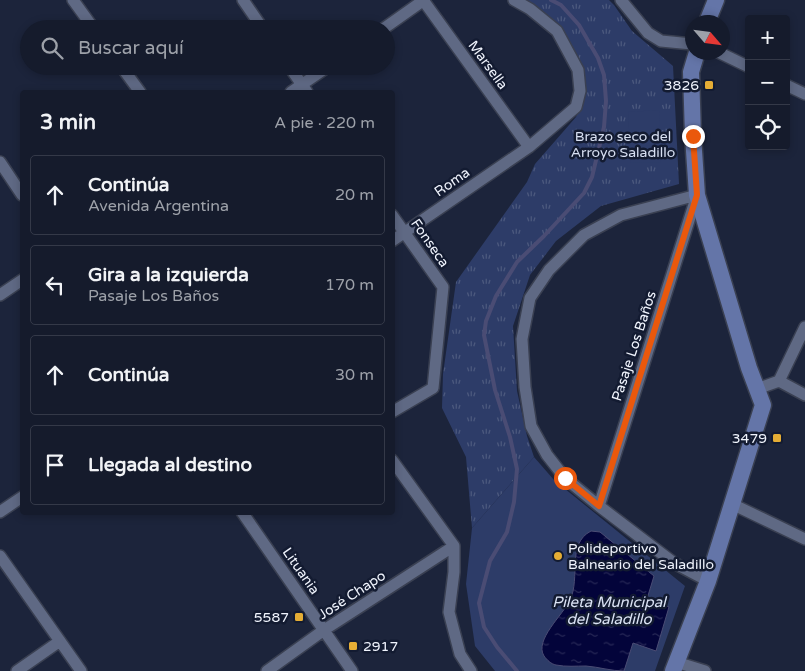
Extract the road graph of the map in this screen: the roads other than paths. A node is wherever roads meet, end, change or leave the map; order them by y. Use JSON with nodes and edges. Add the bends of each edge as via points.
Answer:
{"nodes":[{"id":1,"x":73,"y":0,"type":"edge"},
{"id":2,"x":243,"y":0,"type":"edge"},
{"id":3,"x":423,"y":0,"type":"edge"},
{"id":4,"x":514,"y":0,"type":"edge"},
{"id":5,"x":621,"y":0,"type":"edge"},
{"id":6,"x":716,"y":0,"type":"edge"},
{"id":7,"x":710,"y":15,"type":"edge"},
{"id":8,"x":87,"y":20,"type":"edge"},
{"id":9,"x":257,"y":20,"type":"edge"},
{"id":10,"x":395,"y":20,"type":"edge"},
{"id":11,"x":685,"y":43,"type":"edge"},
{"id":12,"x":730,"y":58,"type":"edge"},
{"id":13,"x":695,"y":60,"type":"edge"},
{"id":14,"x":745,"y":65,"type":"edge"},
{"id":15,"x":128,"y":75,"type":"edge"},
{"id":16,"x":295,"y":75,"type":"edge"},
{"id":17,"x":320,"y":75,"type":"edge"},
{"id":18,"x":790,"y":87,"type":"edge"},
{"id":19,"x":305,"y":89,"type":"edge"},
{"id":20,"x":139,"y":90,"type":"edge"},
{"id":21,"x":805,"y":94,"type":"edge"},
{"id":22,"x":529,"y":147,"type":"junction"},
{"id":23,"x":0,"y":162,"type":"edge"},
{"id":24,"x":20,"y":192,"type":"edge"},
{"id":25,"x":697,"y":195,"type":"junction"},
{"id":26,"x":395,"y":219,"type":"edge"},
{"id":27,"x":405,"y":233,"type":"junction"},
{"id":28,"x":395,"y":239,"type":"edge"},
{"id":29,"x":20,"y":281,"type":"edge"},
{"id":30,"x":0,"y":295,"type":"edge"},
{"id":31,"x":805,"y":327,"type":"edge"},
{"id":32,"x":779,"y":381,"type":"junction"},
{"id":33,"x":757,"y":389,"type":"junction"},
{"id":34,"x":805,"y":395,"type":"edge"},
{"id":35,"x":395,"y":410,"type":"edge"},
{"id":36,"x":395,"y":464,"type":"edge"},
{"id":37,"x":20,"y":498,"type":"edge"},
{"id":38,"x":732,"y":504,"type":"junction"},
{"id":39,"x":599,"y":506,"type":"junction"},
{"id":40,"x":0,"y":512,"type":"edge"},
{"id":41,"x":244,"y":515,"type":"edge"},
{"id":42,"x":805,"y":539,"type":"edge"},
{"id":43,"x":454,"y":546,"type":"junction"},
{"id":44,"x":0,"y":556,"type":"edge"},
{"id":45,"x":708,"y":581,"type":"junction"},
{"id":46,"x":324,"y":630,"type":"junction"},
{"id":47,"x":60,"y":641,"type":"junction"},
{"id":48,"x":674,"y":666,"type":"edge"},
{"id":49,"x":17,"y":671,"type":"edge"},
{"id":50,"x":81,"y":671,"type":"edge"},
{"id":51,"x":267,"y":671,"type":"edge"},
{"id":52,"x":352,"y":671,"type":"edge"},
{"id":53,"x":471,"y":671,"type":"edge"},
{"id":54,"x":704,"y":671,"type":"edge"}],
"edges":[{"from":1,"to":8,"type":"street"},
{"from":2,"to":9,"type":"street"},
{"from":3,"to":10,"type":"street"},
{"from":3,"to":22,"type":"street","name":"Marsella"},
{"from":4,"to":22,"type":"street","name":"Roma","via":[[557,32],[578,70],[580,91],[576,107]]},
{"from":5,"to":11,"type":"street","via":[[648,33],[661,41]]},
{"from":6,"to":7,"type":"street"},
{"from":12,"to":14,"type":"street"},
{"from":13,"to":25,"type":"street","via":[[691,72]]},
{"from":15,"to":20,"type":"street"},
{"from":16,"to":19,"type":"street"},
{"from":17,"to":19,"type":"street"},
{"from":18,"to":21,"type":"street"},
{"from":22,"to":27,"type":"street","name":"Roma"},
{"from":23,"to":24,"type":"street"},
{"from":25,"to":33,"type":"street"},
{"from":25,"to":39,"type":"street","name":"Pasaje Los Baños"},
{"from":25,"to":39,"type":"street","via":[[621,215],[584,235],[549,270],[530,298],[522,339],[531,426],[565,478]]},
{"from":26,"to":27,"type":"street","name":"Fonseca"},
{"from":27,"to":28,"type":"street","name":"Roma"},
{"from":27,"to":35,"type":"street","name":"Fonseca","via":[[443,287],[433,388]]},
{"from":29,"to":30,"type":"street"},
{"from":31,"to":32,"type":"street"},
{"from":32,"to":33,"type":"street"},
{"from":32,"to":34,"type":"street"},
{"from":33,"to":38,"type":"street","via":[[764,405]]},
{"from":36,"to":43,"type":"street"},
{"from":37,"to":40,"type":"street"},
{"from":38,"to":42,"type":"street"},
{"from":38,"to":45,"type":"street"},
{"from":39,"to":45,"type":"street","via":[[674,564]]},
{"from":41,"to":46,"type":"street","name":"Lituania"},
{"from":43,"to":46,"type":"street","name":"José Chapo"},
{"from":43,"to":53,"type":"street","via":[[448,612],[460,654]]},
{"from":44,"to":47,"type":"street"},
{"from":45,"to":48,"type":"street"},
{"from":46,"to":51,"type":"street","name":"José Chapo"},
{"from":46,"to":52,"type":"street","name":"Lituania"},
{"from":47,"to":49,"type":"street"},
{"from":47,"to":50,"type":"street"},
{"from":48,"to":54,"type":"street"}]}
